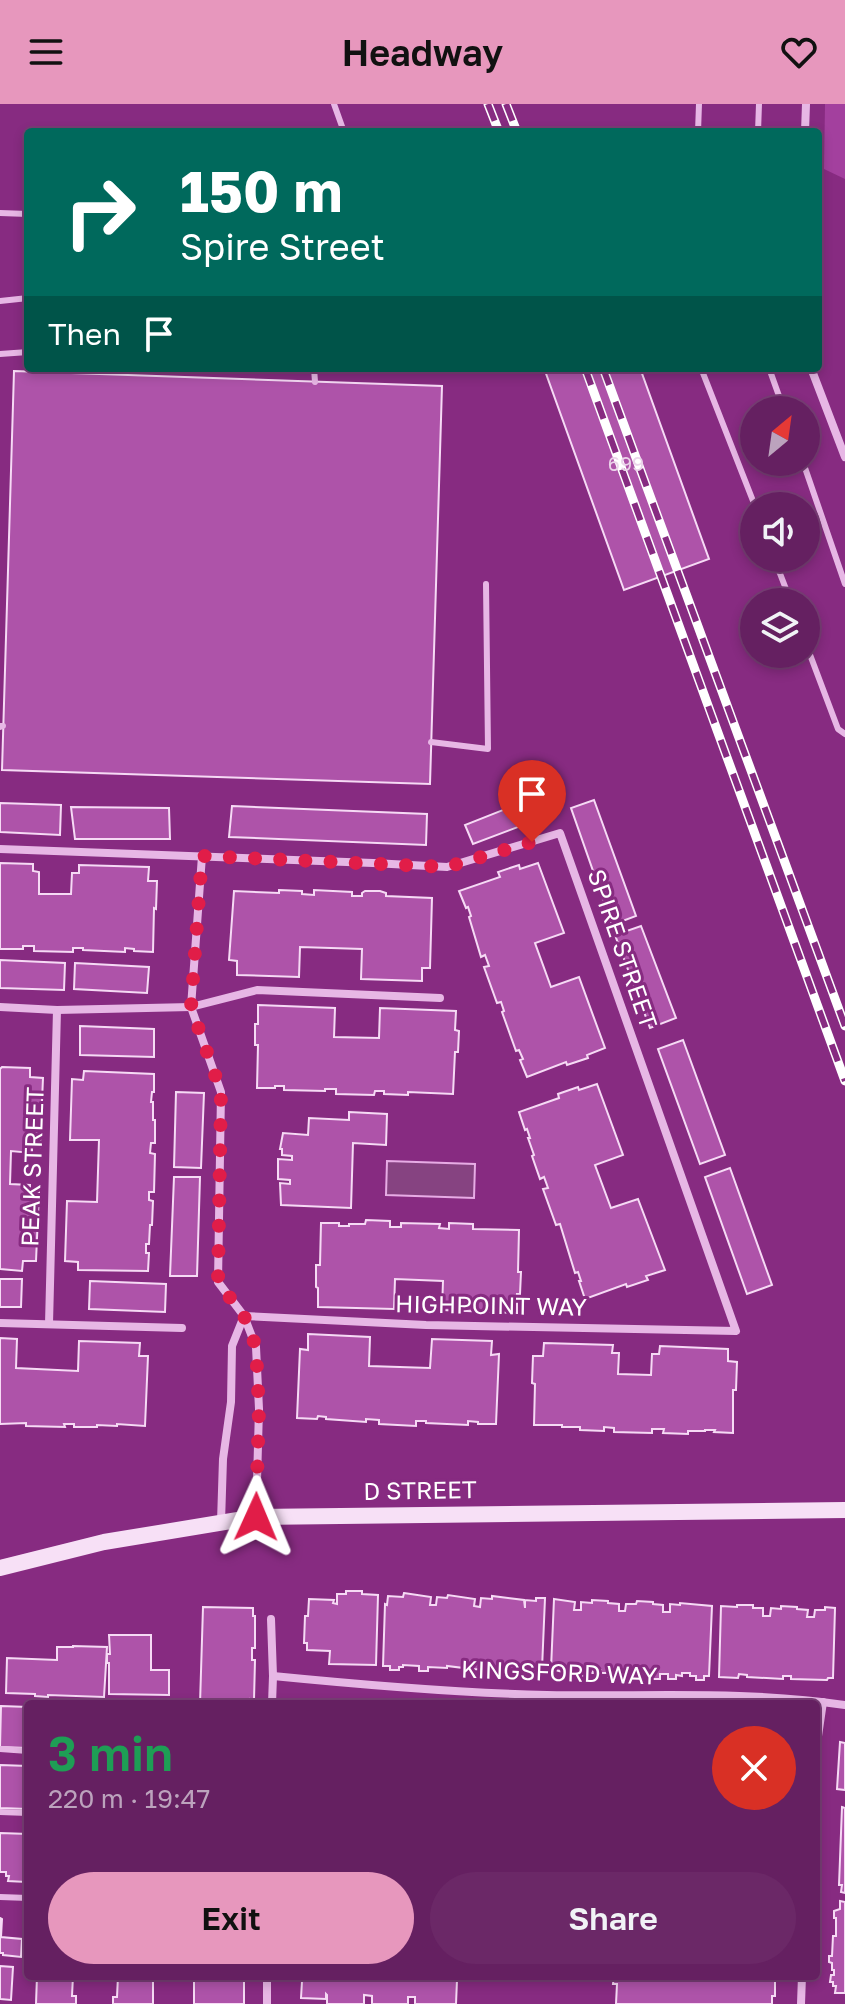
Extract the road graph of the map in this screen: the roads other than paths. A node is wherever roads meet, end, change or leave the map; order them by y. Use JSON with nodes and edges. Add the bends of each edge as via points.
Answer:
{"nodes":[{"id":1,"x":334,"y":104,"type":"edge"},
{"id":2,"x":699,"y":104,"type":"edge"},
{"id":3,"x":759,"y":104,"type":"edge"},
{"id":4,"x":806,"y":104,"type":"edge"},
{"id":5,"x":343,"y":128,"type":"edge"},
{"id":6,"x":698,"y":128,"type":"edge"},
{"id":7,"x":758,"y":128,"type":"edge"},
{"id":8,"x":805,"y":128,"type":"edge"},
{"id":9,"x":0,"y":213,"type":"edge"},
{"id":10,"x":24,"y":214,"type":"edge"},
{"id":11,"x":24,"y":298,"type":"edge"},
{"id":12,"x":0,"y":301,"type":"edge"},
{"id":13,"x":24,"y":352,"type":"edge"},
{"id":14,"x":0,"y":354,"type":"edge"},
{"id":15,"x":314,"y":372,"type":"edge"},
{"id":16,"x":703,"y":372,"type":"edge"},
{"id":17,"x":770,"y":372,"type":"edge"},
{"id":18,"x":813,"y":372,"type":"edge"},
{"id":19,"x":315,"y":382,"type":"dead end"},
{"id":20,"x":779,"y":396,"type":"edge"},
{"id":21,"x":845,"y":457,"type":"edge"},
{"id":22,"x":808,"y":476,"type":"edge"},
{"id":23,"x":750,"y":492,"type":"edge"},
{"id":24,"x":486,"y":584,"type":"dead end"},
{"id":25,"x":845,"y":584,"type":"edge"},
{"id":26,"x":815,"y":668,"type":"edge"},
{"id":27,"x":845,"y":734,"type":"edge"},
{"id":28,"x":431,"y":742,"type":"dead end"},
{"id":29,"x":0,"y":849,"type":"edge"},
{"id":30,"x":202,"y":856,"type":"junction"},
{"id":31,"x":440,"y":998,"type":"dead end"},
{"id":32,"x":0,"y":1007,"type":"edge"},
{"id":33,"x":191,"y":1007,"type":"junction"},
{"id":34,"x":57,"y":1010,"type":"junction"},
{"id":35,"x":244,"y":1316,"type":"junction"},
{"id":36,"x":0,"y":1323,"type":"edge"},
{"id":37,"x":49,"y":1324,"type":"junction"},
{"id":38,"x":182,"y":1328,"type":"dead end"},
{"id":39,"x":736,"y":1331,"type":"joint"},
{"id":40,"x":845,"y":1510,"type":"edge"},
{"id":41,"x":256,"y":1517,"type":"junction"},
{"id":42,"x":221,"y":1522,"type":"junction"},
{"id":43,"x":0,"y":1568,"type":"edge"},
{"id":44,"x":271,"y":1619,"type":"dead end"},
{"id":45,"x":273,"y":1676,"type":"junction"},
{"id":46,"x":272,"y":1700,"type":"edge"},
{"id":47,"x":802,"y":1700,"type":"edge"},
{"id":48,"x":820,"y":1702,"type":"edge"},
{"id":49,"x":823,"y":1702,"type":"junction"},
{"id":50,"x":845,"y":1705,"type":"edge"},
{"id":51,"x":820,"y":1723,"type":"edge"},
{"id":52,"x":0,"y":1749,"type":"edge"},
{"id":53,"x":24,"y":1751,"type":"edge"},
{"id":54,"x":0,"y":1812,"type":"edge"},
{"id":55,"x":24,"y":1813,"type":"edge"},
{"id":56,"x":0,"y":1897,"type":"edge"},
{"id":57,"x":24,"y":1898,"type":"edge"},
{"id":58,"x":267,"y":1980,"type":"edge"},
{"id":59,"x":802,"y":1980,"type":"edge"},
{"id":60,"x":267,"y":2004,"type":"edge"},
{"id":61,"x":801,"y":2004,"type":"edge"}],
"edges":[{"from":1,"to":5,"type":"lane"},
{"from":2,"to":6,"type":"lane"},
{"from":3,"to":7,"type":"lane"},
{"from":4,"to":8,"type":"street"},
{"from":9,"to":10,"type":"lane"},
{"from":11,"to":12,"type":"lane"},
{"from":13,"to":14,"type":"lane"},
{"from":15,"to":19,"type":"lane"},
{"from":16,"to":23,"type":"lane"},
{"from":17,"to":20,"type":"lane"},
{"from":18,"to":21,"type":"street"},
{"from":22,"to":25,"type":"lane"},
{"from":24,"to":28,"type":"lane","via":[[488,749]]},
{"from":26,"to":27,"type":"lane","via":[[838,729]]},
{"from":29,"to":30,"type":"street"},
{"from":30,"to":33,"type":"street"},
{"from":30,"to":39,"type":"street","name":"SPIRE STREET","via":[[447,867],[560,833]]},
{"from":31,"to":33,"type":"street","via":[[257,990]]},
{"from":32,"to":34,"type":"street"},
{"from":33,"to":34,"type":"street"},
{"from":33,"to":35,"type":"street","via":[[221,1092],[218,1282]]},
{"from":34,"to":37,"type":"street","name":"PEAK STREET"},
{"from":35,"to":39,"type":"street","name":"HIGHPOINT WAY"},
{"from":35,"to":41,"type":"street","via":[[256,1347]]},
{"from":35,"to":42,"type":"street","via":[[232,1346]]},
{"from":36,"to":37,"type":"street"},
{"from":37,"to":38,"type":"street"},
{"from":40,"to":41,"type":"main road","name":"D STREET"},
{"from":41,"to":42,"type":"main road","name":"D STREET"},
{"from":42,"to":43,"type":"main road","name":"D STREET","via":[[104,1542]]},
{"from":44,"to":45,"type":"street"},
{"from":45,"to":46,"type":"street"},
{"from":45,"to":47,"type":"street","name":"KINGSFORD WAY","via":[[544,1695]]},
{"from":48,"to":49,"type":"street","name":"KINGSFORD WAY"},
{"from":49,"to":50,"type":"street","name":"KINGSFORD WAY"},
{"from":49,"to":51,"type":"street"},
{"from":52,"to":53,"type":"lane"},
{"from":54,"to":55,"type":"lane"},
{"from":56,"to":57,"type":"lane"},
{"from":58,"to":60,"type":"street"},
{"from":59,"to":61,"type":"street"}]}
